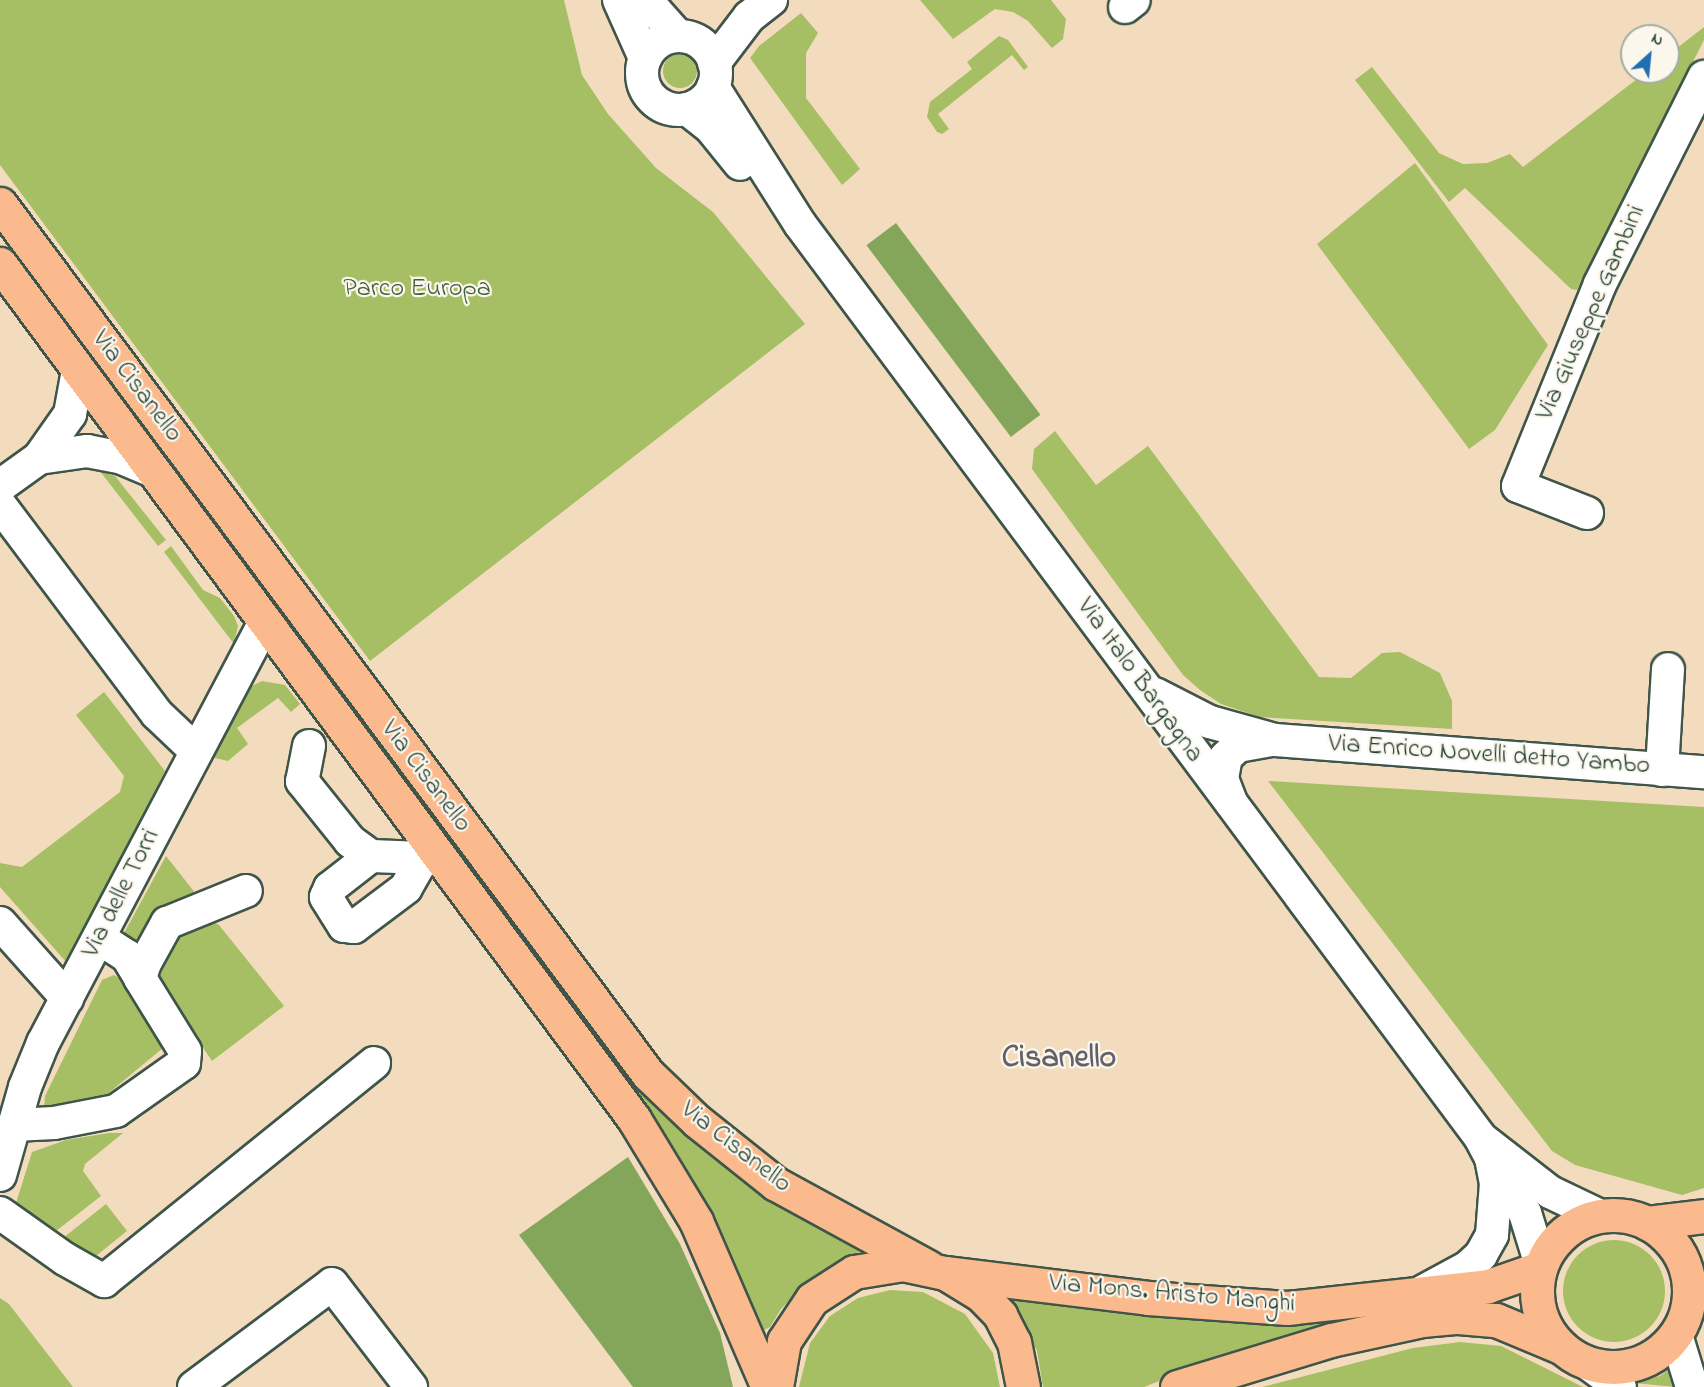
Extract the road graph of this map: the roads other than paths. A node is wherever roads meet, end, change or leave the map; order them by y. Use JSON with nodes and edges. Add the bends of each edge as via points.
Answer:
{"nodes":[{"id":1,"x":619,"y":0,"type":"edge"},
{"id":2,"x":646,"y":0,"type":"edge"},
{"id":3,"x":760,"y":9,"type":"edge"},
{"id":4,"x":683,"y":37,"type":"junction"},
{"id":5,"x":645,"y":58,"type":"junction"},
{"id":6,"x":714,"y":75,"type":"junction"},
{"id":7,"x":1704,"y":77,"type":"edge"},
{"id":8,"x":687,"y":109,"type":"junction"},
{"id":9,"x":0,"y":204,"type":"edge"},
{"id":10,"x":800,"y":224,"type":"junction"},
{"id":11,"x":0,"y":264,"type":"edge"},
{"id":12,"x":78,"y":370,"type":"junction"},
{"id":13,"x":39,"y":458,"type":"junction"},
{"id":14,"x":152,"y":471,"type":"junction"},
{"id":15,"x":0,"y":486,"type":"edge"},
{"id":16,"x":0,"y":505,"type":"edge"},
{"id":17,"x":1587,"y":513,"type":"dead end"},
{"id":18,"x":264,"y":623,"type":"junction"},
{"id":19,"x":1668,"y":669,"type":"dead end"},
{"id":20,"x":1142,"y":685,"type":"junction"},
{"id":21,"x":1275,"y":740,"type":"junction"},
{"id":22,"x":309,"y":746,"type":"dead end"},
{"id":23,"x":196,"y":751,"type":"junction"},
{"id":24,"x":1662,"y":770,"type":"junction"},
{"id":25,"x":1704,"y":772,"type":"edge"},
{"id":26,"x":1239,"y":815,"type":"junction"},
{"id":27,"x":371,"y":856,"type":"dead end"},
{"id":28,"x":246,"y":891,"type":"dead end"},
{"id":29,"x":0,"y":923,"type":"edge"},
{"id":30,"x":99,"y":938,"type":"junction"},
{"id":31,"x":140,"y":978,"type":"junction"},
{"id":32,"x":67,"y":998,"type":"junction"},
{"id":33,"x":374,"y":1063,"type":"dead end"},
{"id":34,"x":14,"y":1125,"type":"junction"},
{"id":35,"x":1485,"y":1148,"type":"junction"},
{"id":36,"x":0,"y":1174,"type":"edge"},
{"id":37,"x":0,"y":1213,"type":"edge"},
{"id":38,"x":1600,"y":1216,"type":"junction"},
{"id":39,"x":1704,"y":1216,"type":"edge"},
{"id":40,"x":1647,"y":1223,"type":"junction"},
{"id":41,"x":1541,"y":1267,"type":"junction"},
{"id":42,"x":936,"y":1270,"type":"junction"},
{"id":43,"x":1418,"y":1294,"type":"junction"},
{"id":44,"x":1696,"y":1295,"type":"edge"},
{"id":45,"x":1676,"y":1335,"type":"junction"},
{"id":46,"x":1574,"y":1355,"type":"junction"},
{"id":47,"x":194,"y":1387,"type":"edge"},
{"id":48,"x":411,"y":1387,"type":"edge"},
{"id":49,"x":768,"y":1387,"type":"edge"},
{"id":50,"x":776,"y":1387,"type":"edge"},
{"id":51,"x":1023,"y":1387,"type":"edge"},
{"id":52,"x":1177,"y":1387,"type":"edge"},
{"id":53,"x":1620,"y":1387,"type":"edge"},
{"id":54,"x":1692,"y":1387,"type":"edge"}],
"edges":[{"from":1,"to":5,"type":"street"},
{"from":2,"to":4,"type":"street"},
{"from":3,"to":4,"type":"street"},
{"from":3,"to":6,"type":"street"},
{"from":4,"to":5,"type":"street","via":[[657,43]]},
{"from":4,"to":6,"type":"street","via":[[705,47]]},
{"from":5,"to":8,"type":"street","via":[[643,77],[652,97],[664,106]]},
{"from":6,"to":8,"type":"street","via":[[702,101]]},
{"from":6,"to":10,"type":"street","name":"Via Italo Bargagna"},
{"from":7,"to":17,"type":"street","name":"Via Giuseppe Gambini","via":[[1600,284],[1518,486]]},
{"from":8,"to":10,"type":"street","name":"Via Italo Bargagna","via":[[711,128],[753,179]]},
{"from":9,"to":42,"type":"main road","name":"Via Cisanello","via":[[641,1066],[697,1122],[776,1184]]},
{"from":10,"to":20,"type":"street","name":"Via Italo Bargagna"},
{"from":11,"to":12,"type":"main road","name":"Via Cisanello"},
{"from":12,"to":13,"type":"street","via":[[70,414]]},
{"from":12,"to":14,"type":"main road","name":"Via Cisanello"},
{"from":13,"to":14,"type":"street","via":[[87,451],[122,458]]},
{"from":13,"to":15,"type":"street"},
{"from":14,"to":18,"type":"main road","name":"Via Cisanello"},
{"from":16,"to":23,"type":"street","via":[[158,714]]},
{"from":18,"to":23,"type":"street","name":"Via delle Torri"},
{"from":18,"to":49,"type":"main road","name":"Via Cisanello","via":[[646,1136],[696,1221]]},
{"from":19,"to":24,"type":"street"},
{"from":20,"to":21,"type":"street","name":"Via Enrico Novelli detto Yambo","via":[[1196,717]]},
{"from":20,"to":26,"type":"street","name":"Via Italo Bargagna"},
{"from":21,"to":24,"type":"street","name":"Via Enrico Novelli detto Yambo"},
{"from":21,"to":26,"type":"street","name":"Via Enrico Novelli detto Yambo","via":[[1238,746],[1226,758],[1223,784]]},
{"from":22,"to":27,"type":"street","via":[[302,781],[350,841]]},
{"from":23,"to":30,"type":"street","name":"Via delle Torri"},
{"from":24,"to":25,"type":"street","name":"Via Enrico Novelli detto Yambo"},
{"from":26,"to":35,"type":"street","name":"Via Italo Bargagna"},
{"from":28,"to":31,"type":"street","via":[[167,923],[157,936]]},
{"from":29,"to":32,"type":"street"},
{"from":30,"to":31,"type":"street","via":[[126,956]]},
{"from":30,"to":32,"type":"street","name":"Via delle Torri"},
{"from":31,"to":34,"type":"street","via":[[186,1051],[184,1063],[116,1111],[54,1123]]},
{"from":32,"to":34,"type":"street","name":"Via delle Torri","via":[[36,1058]]},
{"from":33,"to":37,"type":"street","via":[[104,1281]]},
{"from":34,"to":36,"type":"street","name":"Via delle Torri"},
{"from":35,"to":38,"type":"street","name":"Via Italo Bargagna","via":[[1550,1192]]},
{"from":35,"to":41,"type":"street","name":"Via Italo Bargagna","via":[[1525,1213]]},
{"from":35,"to":43,"type":"street","name":"Via Italo Bargagna","via":[[1497,1199],[1496,1221],[1486,1248],[1468,1268]]},
{"from":38,"to":40,"type":"main road","via":[[1624,1215]]},
{"from":38,"to":41,"type":"main road","via":[[1568,1229],[1549,1249]]},
{"from":39,"to":40,"type":"main road"},
{"from":40,"to":44,"type":"main road","via":[[1671,1241],[1682,1257]]},
{"from":41,"to":43,"type":"main road","name":"Via Mons. Aristo Manghi","via":[[1488,1286]]},
{"from":41,"to":46,"type":"main road","via":[[1540,1311],[1548,1331]]},
{"from":42,"to":43,"type":"main road","name":"Via Mons. Aristo Manghi","via":[[1266,1308],[1333,1306]]},
{"from":42,"to":50,"type":"main road","name":"Via Mons. Aristo Manghi","via":[[878,1265],[842,1278],[820,1292],[789,1330],[780,1354]]},
{"from":42,"to":51,"type":"main road","name":"Via Cisanello","via":[[981,1295],[1000,1315],[1018,1354]]},
{"from":44,"to":45,"type":"main road"},
{"from":45,"to":46,"type":"main road","via":[[1651,1357],[1630,1365],[1608,1367]]},
{"from":45,"to":54,"type":"street"},
{"from":46,"to":52,"type":"main road","name":"Via Mons. Aristo Manghi","via":[[1496,1320],[1458,1317],[1422,1320],[1330,1340]]},
{"from":46,"to":53,"type":"street"},
{"from":47,"to":48,"type":"street","via":[[332,1284]]}]}
